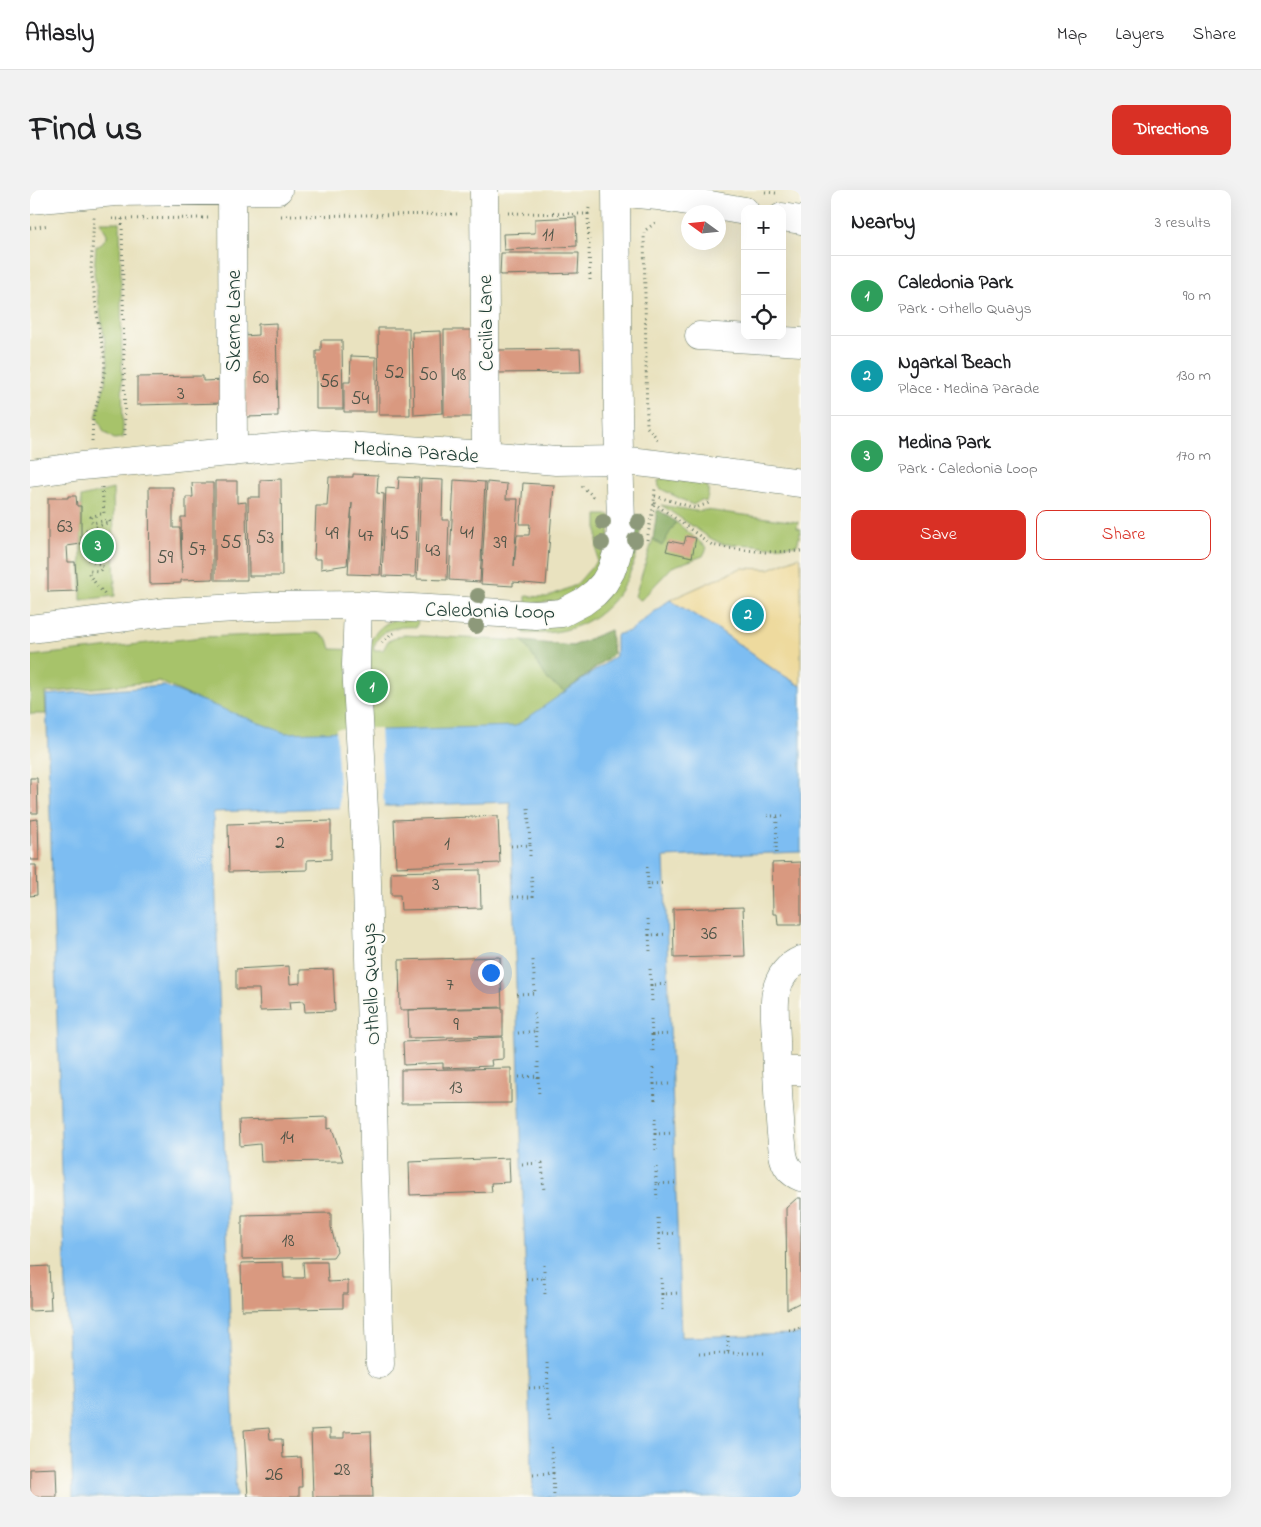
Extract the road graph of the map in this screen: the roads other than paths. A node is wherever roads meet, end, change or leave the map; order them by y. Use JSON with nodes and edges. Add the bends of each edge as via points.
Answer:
{"nodes":[{"id":1,"x":278,"y":190,"type":"edge"},
{"id":2,"x":484,"y":190,"type":"edge"},
{"id":3,"x":752,"y":190,"type":"edge"},
{"id":4,"x":145,"y":191,"type":"edge"},
{"id":5,"x":232,"y":191,"type":"edge"},
{"id":6,"x":616,"y":191,"type":"edge"},
{"id":7,"x":30,"y":200,"type":"edge"},
{"id":8,"x":751,"y":205,"type":"edge"},
{"id":9,"x":741,"y":210,"type":"edge"},
{"id":10,"x":786,"y":218,"type":"edge"},
{"id":11,"x":801,"y":220,"type":"edge"},
{"id":12,"x":698,"y":336,"type":"dead end"},
{"id":13,"x":741,"y":338,"type":"edge"},
{"id":14,"x":776,"y":340,"type":"edge"},
{"id":15,"x":801,"y":342,"type":"edge"},
{"id":16,"x":233,"y":452,"type":"junction"},
{"id":17,"x":486,"y":455,"type":"junction"},
{"id":18,"x":619,"y":460,"type":"junction"},
{"id":19,"x":30,"y":473,"type":"edge"},
{"id":20,"x":801,"y":483,"type":"edge"},
{"id":21,"x":358,"y":605,"type":"junction"},
{"id":22,"x":30,"y":629,"type":"edge"},
{"id":23,"x":801,"y":960,"type":"edge"},
{"id":24,"x":789,"y":1071,"type":"edge"},
{"id":25,"x":801,"y":1178,"type":"edge"},
{"id":26,"x":380,"y":1364,"type":"dead end"}],
"edges":[{"from":1,"to":5,"type":"street"},
{"from":2,"to":17,"type":"street","name":"Cecilia Lane"},
{"from":3,"to":8,"type":"street"},
{"from":4,"to":5,"type":"street"},
{"from":4,"to":7,"type":"street"},
{"from":5,"to":16,"type":"street","name":"Skerne Lane"},
{"from":6,"to":9,"type":"street"},
{"from":6,"to":18,"type":"street","name":"Caledonia Loop"},
{"from":10,"to":11,"type":"street"},
{"from":12,"to":13,"type":"street"},
{"from":14,"to":15,"type":"street"},
{"from":16,"to":17,"type":"street","name":"Medina Parade","via":[[314,444]]},
{"from":16,"to":19,"type":"street","name":"Medina Parade"},
{"from":17,"to":18,"type":"street","name":"Medina Parade","via":[[556,461]]},
{"from":18,"to":20,"type":"street","name":"Medina Parade"},
{"from":18,"to":21,"type":"street","name":"Caledonia Loop","via":[[622,523],[616,557],[604,583],[572,609],[536,615]]},
{"from":21,"to":22,"type":"street","name":"Caledonia Loop","via":[[167,612]]},
{"from":21,"to":26,"type":"street","name":"Othello Quays","via":[[356,665],[366,846]]},
{"from":23,"to":24,"type":"street","via":[[786,970],[776,993]]},
{"from":24,"to":25,"type":"street","via":[[778,1099],[784,1163]]}]}
